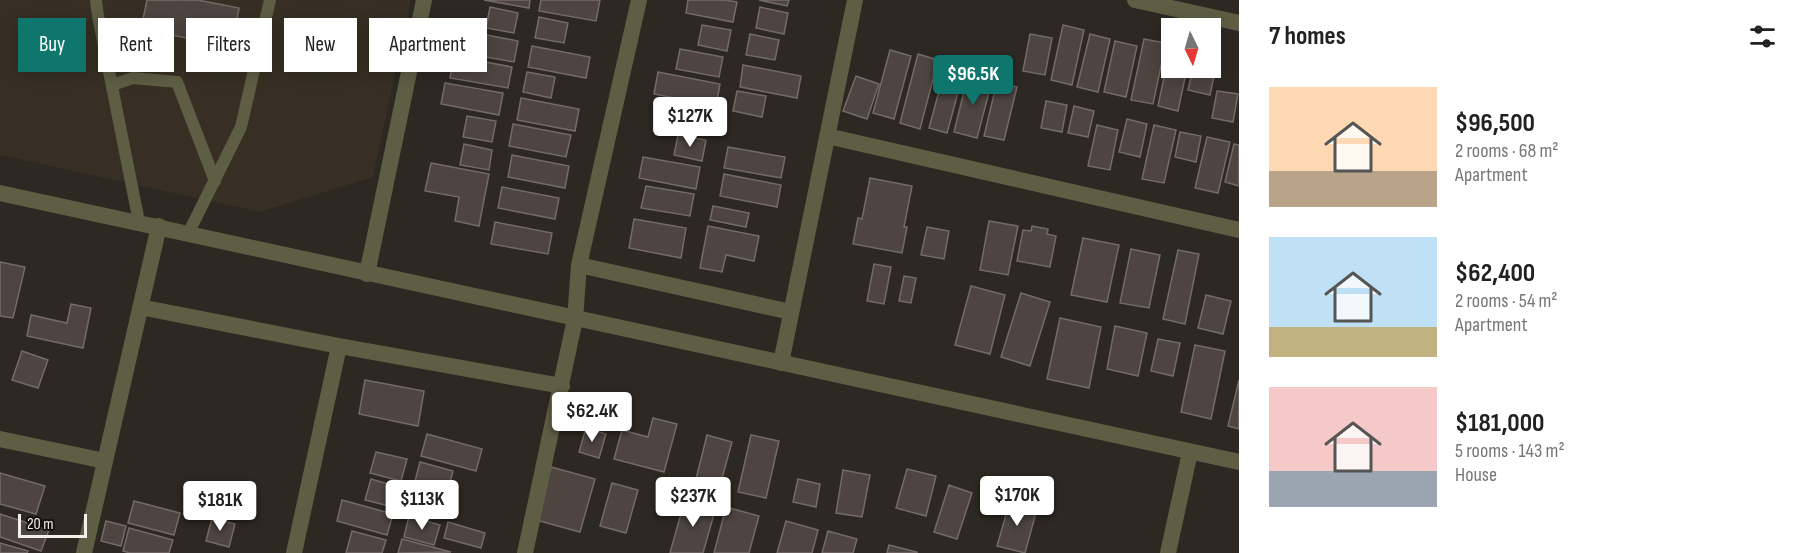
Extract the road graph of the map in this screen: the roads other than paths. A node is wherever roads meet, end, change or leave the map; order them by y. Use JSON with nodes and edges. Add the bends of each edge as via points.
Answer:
{"nodes":[{"id":1,"x":96,"y":0,"type":"edge"},
{"id":2,"x":270,"y":0,"type":"edge"},
{"id":3,"x":424,"y":0,"type":"edge"},
{"id":4,"x":639,"y":0,"type":"edge"},
{"id":5,"x":855,"y":0,"type":"edge"},
{"id":6,"x":1135,"y":0,"type":"edge"},
{"id":7,"x":1239,"y":23,"type":"edge"},
{"id":8,"x":112,"y":85,"type":"junction"},
{"id":9,"x":827,"y":136,"type":"junction"},
{"id":10,"x":215,"y":181,"type":"junction"},
{"id":11,"x":0,"y":192,"type":"edge"},
{"id":12,"x":139,"y":222,"type":"junction"},
{"id":13,"x":159,"y":226,"type":"junction"},
{"id":14,"x":1239,"y":230,"type":"edge"},
{"id":15,"x":188,"y":234,"type":"junction"},
{"id":16,"x":579,"y":265,"type":"junction"},
{"id":17,"x":367,"y":274,"type":"junction"},
{"id":18,"x":140,"y":306,"type":"junction"},
{"id":19,"x":791,"y":312,"type":"junction"},
{"id":20,"x":575,"y":319,"type":"junction"},
{"id":21,"x":339,"y":346,"type":"junction"},
{"id":22,"x":781,"y":363,"type":"junction"},
{"id":23,"x":562,"y":386,"type":"junction"},
{"id":24,"x":0,"y":439,"type":"edge"},
{"id":25,"x":1190,"y":452,"type":"junction"},
{"id":26,"x":105,"y":461,"type":"junction"},
{"id":27,"x":1239,"y":462,"type":"edge"},
{"id":28,"x":84,"y":553,"type":"edge"},
{"id":29,"x":294,"y":553,"type":"edge"},
{"id":30,"x":526,"y":553,"type":"edge"},
{"id":31,"x":1168,"y":553,"type":"edge"}],
"edges":[{"from":1,"to":8,"type":"lane"},
{"from":2,"to":10,"type":"lane","via":[[242,127]]},
{"from":3,"to":17,"type":"street"},
{"from":4,"to":16,"type":"street"},
{"from":5,"to":9,"type":"street"},
{"from":6,"to":7,"type":"street"},
{"from":8,"to":10,"type":"lane","via":[[133,78],[177,82]]},
{"from":8,"to":12,"type":"lane"},
{"from":9,"to":14,"type":"street"},
{"from":9,"to":19,"type":"street"},
{"from":10,"to":15,"type":"lane"},
{"from":11,"to":12,"type":"street"},
{"from":12,"to":13,"type":"street"},
{"from":13,"to":15,"type":"street"},
{"from":13,"to":18,"type":"street"},
{"from":15,"to":17,"type":"street"},
{"from":16,"to":19,"type":"street"},
{"from":16,"to":20,"type":"street"},
{"from":17,"to":20,"type":"street"},
{"from":18,"to":21,"type":"street"},
{"from":18,"to":26,"type":"street"},
{"from":19,"to":22,"type":"street"},
{"from":20,"to":22,"type":"street"},
{"from":20,"to":23,"type":"street"},
{"from":21,"to":23,"type":"street"},
{"from":21,"to":29,"type":"street"},
{"from":22,"to":25,"type":"street"},
{"from":23,"to":30,"type":"street"},
{"from":24,"to":26,"type":"street"},
{"from":25,"to":27,"type":"street"},
{"from":25,"to":31,"type":"street"},
{"from":26,"to":28,"type":"street"}]}
